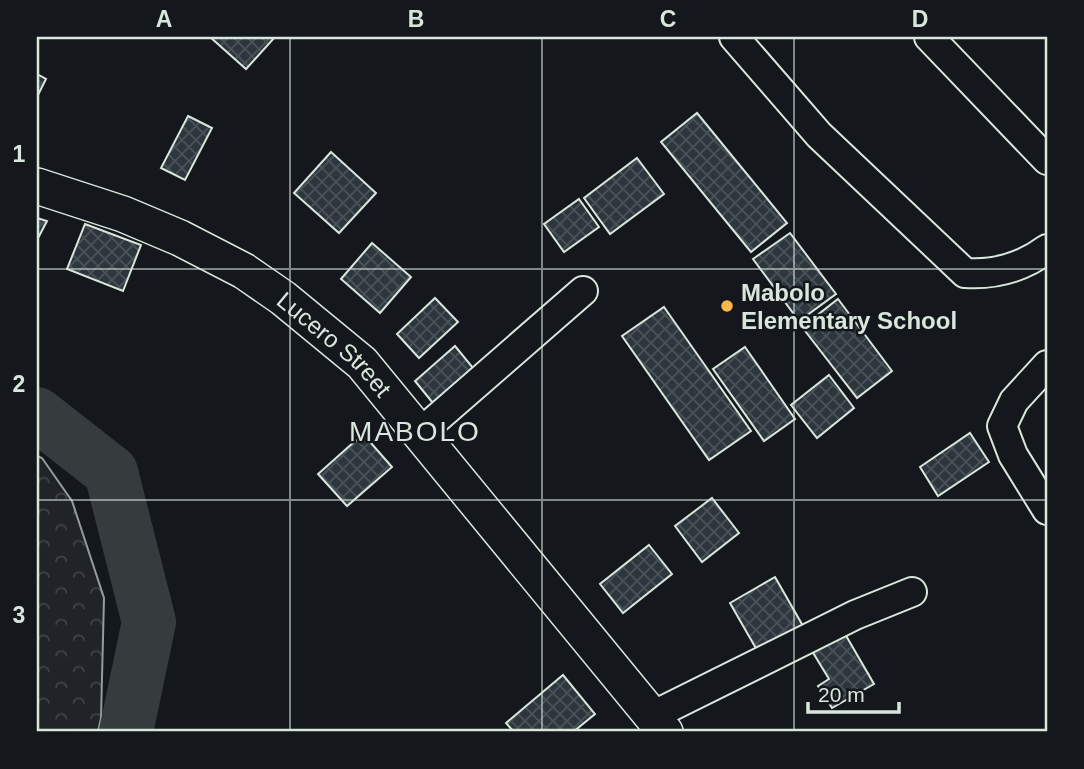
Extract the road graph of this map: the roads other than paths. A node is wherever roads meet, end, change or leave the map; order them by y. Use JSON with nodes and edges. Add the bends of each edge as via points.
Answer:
{"nodes":[{"id":1,"x":734,"y":37,"type":"edge"},
{"id":2,"x":929,"y":37,"type":"edge"},
{"id":3,"x":1047,"y":160,"type":"edge"},
{"id":4,"x":37,"y":187,"type":"edge"},
{"id":5,"x":1047,"y":249,"type":"edge"},
{"id":6,"x":583,"y":291,"type":"dead end"},
{"id":7,"x":1047,"y":365,"type":"edge"},
{"id":8,"x":420,"y":433,"type":"junction"},
{"id":9,"x":1047,"y":510,"type":"edge"},
{"id":10,"x":912,"y":592,"type":"dead end"},
{"id":11,"x":658,"y":724,"type":"edge"}],
"edges":[{"from":1,"to":5,"type":"street","via":[[820,135],[965,273],[1005,270]]},
{"from":2,"to":3,"type":"street"},
{"from":4,"to":8,"type":"street","name":"Lucero Street","via":[[123,214],[244,271],[362,363]]},
{"from":6,"to":8,"type":"street"},
{"from":7,"to":9,"type":"street","via":[[1014,401],[1002,426],[1013,455]]},
{"from":8,"to":11,"type":"street","name":"Lucero Street"},
{"from":10,"to":11,"type":"street","via":[[855,615]]}]}
